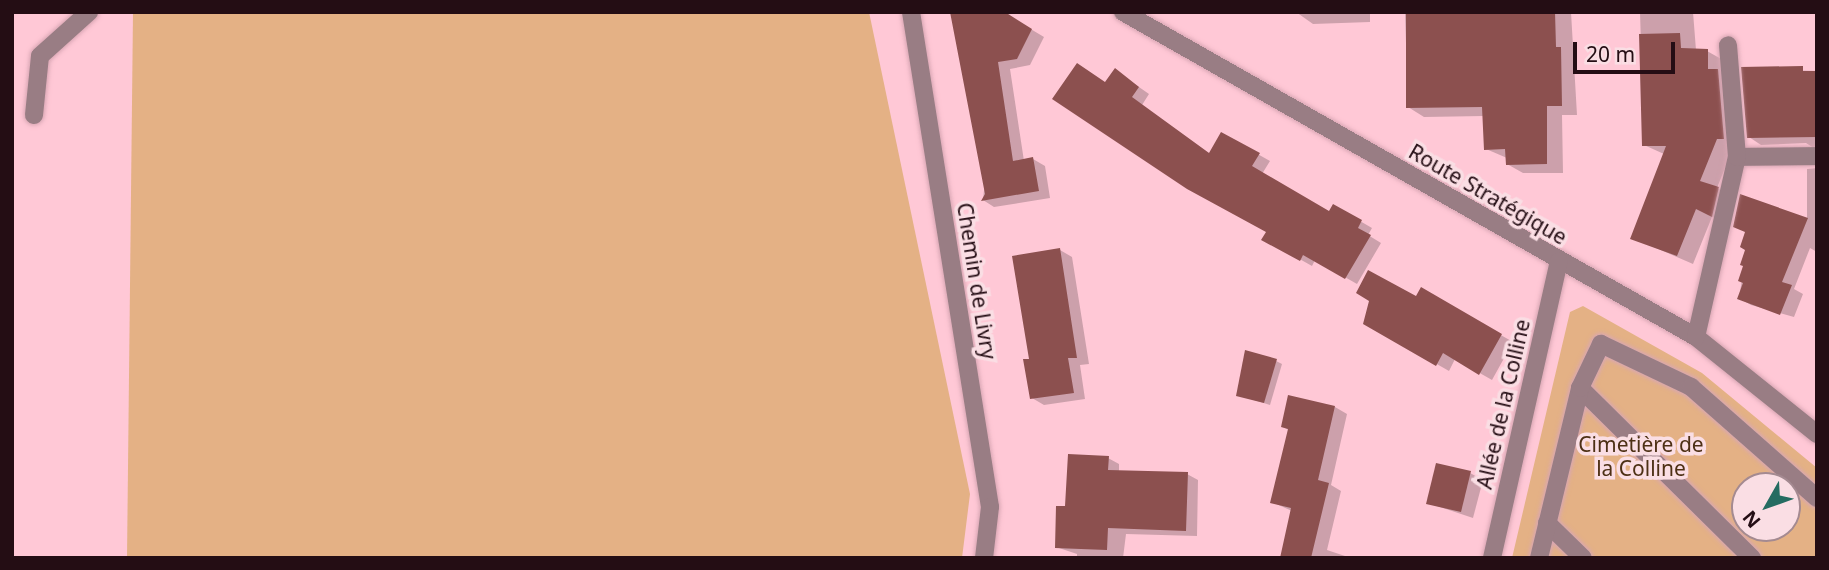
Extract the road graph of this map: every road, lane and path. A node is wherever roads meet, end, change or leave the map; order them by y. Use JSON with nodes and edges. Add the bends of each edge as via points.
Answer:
{"nodes":[{"id":1,"x":89,"y":12,"type":"edge"},
{"id":2,"x":911,"y":12,"type":"edge"},
{"id":3,"x":1123,"y":12,"type":"edge"},
{"id":4,"x":1728,"y":45,"type":"dead end"},
{"id":5,"x":34,"y":115,"type":"dead end"},
{"id":6,"x":1817,"y":156,"type":"edge"},
{"id":7,"x":1737,"y":157,"type":"junction"},
{"id":8,"x":1559,"y":261,"type":"junction"},
{"id":9,"x":1696,"y":337,"type":"junction"},
{"id":10,"x":1580,"y":387,"type":"junction"},
{"id":11,"x":1817,"y":434,"type":"edge"},
{"id":12,"x":1817,"y":498,"type":"edge"},
{"id":13,"x":1547,"y":523,"type":"junction"},
{"id":14,"x":984,"y":558,"type":"edge"},
{"id":15,"x":1492,"y":558,"type":"edge"},
{"id":16,"x":1539,"y":558,"type":"edge"},
{"id":17,"x":1583,"y":558,"type":"edge"},
{"id":18,"x":1752,"y":558,"type":"edge"}],
"edges":[{"from":1,"to":5,"type":"street","via":[[40,56]]},
{"from":2,"to":14,"type":"street","name":"Chemin de Livry","via":[[990,507]]},
{"from":3,"to":8,"type":"street","name":"Route Stratégique"},
{"from":4,"to":7,"type":"street"},
{"from":6,"to":7,"type":"street"},
{"from":7,"to":9,"type":"street"},
{"from":8,"to":9,"type":"street","name":"Route Stratégique"},
{"from":8,"to":15,"type":"street","name":"Allée de la Colline"},
{"from":9,"to":11,"type":"street","name":"Route Stratégique"},
{"from":10,"to":12,"type":"street","via":[[1601,344],[1691,387]]},
{"from":10,"to":13,"type":"street"},
{"from":10,"to":18,"type":"street"},
{"from":13,"to":16,"type":"street"},
{"from":13,"to":17,"type":"street"}]}
